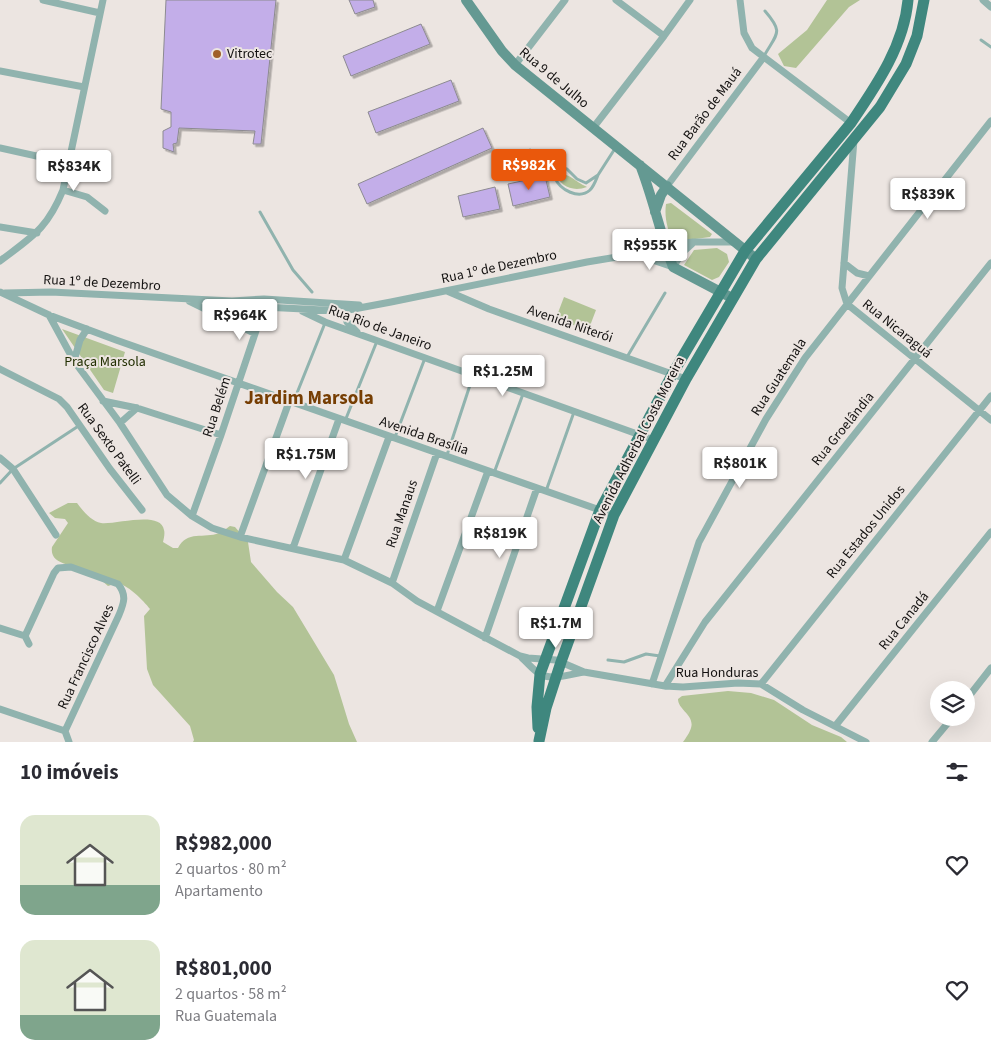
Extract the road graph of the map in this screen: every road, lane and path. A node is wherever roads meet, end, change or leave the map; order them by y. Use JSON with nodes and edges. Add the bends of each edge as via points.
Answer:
{"nodes":[{"id":1,"x":43,"y":0,"type":"edge"},
{"id":2,"x":103,"y":0,"type":"edge"},
{"id":3,"x":466,"y":0,"type":"edge"},
{"id":4,"x":565,"y":0,"type":"edge"},
{"id":5,"x":616,"y":0,"type":"edge"},
{"id":6,"x":690,"y":0,"type":"edge"},
{"id":7,"x":740,"y":0,"type":"edge"},
{"id":8,"x":908,"y":0,"type":"edge"},
{"id":9,"x":924,"y":0,"type":"edge"},
{"id":10,"x":983,"y":0,"type":"edge"},
{"id":11,"x":991,"y":7,"type":"edge"},
{"id":12,"x":765,"y":11,"type":"dead end"},
{"id":13,"x":100,"y":13,"type":"junction"},
{"id":14,"x":664,"y":36,"type":"junction"},
{"id":15,"x":982,"y":40,"type":"dead end"},
{"id":16,"x":991,"y":47,"type":"edge"},
{"id":17,"x":763,"y":58,"type":"junction"},
{"id":18,"x":515,"y":66,"type":"junction"},
{"id":19,"x":0,"y":71,"type":"edge"},
{"id":20,"x":84,"y":87,"type":"junction"},
{"id":21,"x":991,"y":121,"type":"edge"},
{"id":22,"x":851,"y":123,"type":"junction"},
{"id":23,"x":592,"y":128,"type":"junction"},
{"id":24,"x":854,"y":140,"type":"junction"},
{"id":25,"x":616,"y":147,"type":"junction"},
{"id":26,"x":0,"y":148,"type":"edge"},
{"id":27,"x":530,"y":150,"type":"dead end"},
{"id":28,"x":68,"y":163,"type":"junction"},
{"id":29,"x":639,"y":164,"type":"junction"},
{"id":30,"x":553,"y":166,"type":"junction"},
{"id":31,"x":598,"y":175,"type":"junction"},
{"id":32,"x":667,"y":186,"type":"junction"},
{"id":33,"x":63,"y":190,"type":"junction"},
{"id":34,"x":105,"y":211,"type":"dead end"},
{"id":35,"x":260,"y":212,"type":"dead end"},
{"id":36,"x":655,"y":212,"type":"junction"},
{"id":37,"x":0,"y":227,"type":"edge"},
{"id":38,"x":37,"y":233,"type":"junction"},
{"id":39,"x":694,"y":242,"type":"junction"},
{"id":40,"x":734,"y":242,"type":"junction"},
{"id":41,"x":665,"y":246,"type":"junction"},
{"id":42,"x":745,"y":251,"type":"junction"},
{"id":43,"x":635,"y":254,"type":"junction"},
{"id":44,"x":756,"y":258,"type":"junction"},
{"id":45,"x":0,"y":260,"type":"edge"},
{"id":46,"x":844,"y":263,"type":"junction"},
{"id":47,"x":991,"y":263,"type":"edge"},
{"id":48,"x":673,"y":266,"type":"junction"},
{"id":49,"x":870,"y":276,"type":"junction"},
{"id":50,"x":447,"y":291,"type":"junction"},
{"id":51,"x":312,"y":292,"type":"dead end"},
{"id":52,"x":721,"y":292,"type":"junction"},
{"id":53,"x":1,"y":293,"type":"edge"},
{"id":54,"x":665,"y":293,"type":"dead end"},
{"id":55,"x":732,"y":298,"type":"junction"},
{"id":56,"x":187,"y":300,"type":"junction"},
{"id":57,"x":232,"y":301,"type":"junction"},
{"id":58,"x":289,"y":301,"type":"junction"},
{"id":59,"x":847,"y":304,"type":"junction"},
{"id":60,"x":264,"y":306,"type":"junction"},
{"id":61,"x":297,"y":309,"type":"junction"},
{"id":62,"x":344,"y":311,"type":"junction"},
{"id":63,"x":49,"y":315,"type":"junction"},
{"id":64,"x":325,"y":322,"type":"junction"},
{"id":65,"x":333,"y":325,"type":"junction"},
{"id":66,"x":87,"y":329,"type":"junction"},
{"id":67,"x":254,"y":333,"type":"junction"},
{"id":68,"x":360,"y":334,"type":"junction"},
{"id":69,"x":378,"y":340,"type":"junction"},
{"id":70,"x":426,"y":358,"type":"junction"},
{"id":71,"x":627,"y":358,"type":"junction"},
{"id":72,"x":915,"y":359,"type":"junction"},
{"id":73,"x":74,"y":361,"type":"junction"},
{"id":74,"x":0,"y":369,"type":"edge"},
{"id":75,"x":673,"y":373,"type":"junction"},
{"id":76,"x":473,"y":375,"type":"junction"},
{"id":77,"x":686,"y":379,"type":"junction"},
{"id":78,"x":238,"y":383,"type":"junction"},
{"id":79,"x":523,"y":393,"type":"junction"},
{"id":80,"x":991,"y":396,"type":"edge"},
{"id":81,"x":103,"y":401,"type":"junction"},
{"id":82,"x":291,"y":403,"type":"junction"},
{"id":83,"x":137,"y":408,"type":"junction"},
{"id":84,"x":980,"y":410,"type":"junction"},
{"id":85,"x":574,"y":411,"type":"junction"},
{"id":86,"x":342,"y":420,"type":"junction"},
{"id":87,"x":991,"y":420,"type":"edge"},
{"id":88,"x":120,"y":423,"type":"junction"},
{"id":89,"x":80,"y":425,"type":"junction"},
{"id":90,"x":221,"y":435,"type":"junction"},
{"id":91,"x":640,"y":435,"type":"junction"},
{"id":92,"x":392,"y":438,"type":"junction"},
{"id":93,"x":654,"y":440,"type":"junction"},
{"id":94,"x":437,"y":453,"type":"junction"},
{"id":95,"x":447,"y":457,"type":"junction"},
{"id":96,"x":0,"y":458,"type":"edge"},
{"id":97,"x":13,"y":469,"type":"junction"},
{"id":98,"x":491,"y":472,"type":"junction"},
{"id":99,"x":0,"y":483,"type":"edge"},
{"id":100,"x":537,"y":488,"type":"junction"},
{"id":101,"x":546,"y":491,"type":"junction"},
{"id":102,"x":142,"y":510,"type":"dead end"},
{"id":103,"x":600,"y":510,"type":"junction"},
{"id":104,"x":614,"y":515,"type":"junction"},
{"id":105,"x":192,"y":516,"type":"junction"},
{"id":106,"x":991,"y":532,"type":"edge"},
{"id":107,"x":56,"y":535,"type":"dead end"},
{"id":108,"x":240,"y":537,"type":"junction"},
{"id":109,"x":293,"y":548,"type":"junction"},
{"id":110,"x":344,"y":560,"type":"junction"},
{"id":111,"x":392,"y":583,"type":"junction"},
{"id":112,"x":437,"y":611,"type":"junction"},
{"id":113,"x":0,"y":628,"type":"edge"},
{"id":114,"x":26,"y":636,"type":"junction"},
{"id":115,"x":485,"y":638,"type":"junction"},
{"id":116,"x":29,"y":644,"type":"dead end"},
{"id":117,"x":520,"y":656,"type":"junction"},
{"id":118,"x":661,"y":656,"type":"junction"},
{"id":119,"x":544,"y":659,"type":"junction"},
{"id":120,"x":608,"y":660,"type":"dead end"},
{"id":121,"x":561,"y":662,"type":"junction"},
{"id":122,"x":991,"y":668,"type":"edge"},
{"id":123,"x":584,"y":672,"type":"junction"},
{"id":124,"x":540,"y":674,"type":"junction"},
{"id":125,"x":556,"y":676,"type":"junction"},
{"id":126,"x":652,"y":684,"type":"junction"},
{"id":127,"x":761,"y":684,"type":"junction"},
{"id":128,"x":665,"y":686,"type":"junction"},
{"id":129,"x":975,"y":688,"type":"edge"},
{"id":130,"x":0,"y":709,"type":"edge"},
{"id":131,"x":836,"y":725,"type":"junction"},
{"id":132,"x":945,"y":726,"type":"edge"},
{"id":133,"x":65,"y":731,"type":"junction"},
{"id":134,"x":539,"y":741,"type":"edge"},
{"id":135,"x":69,"y":742,"type":"edge"},
{"id":136,"x":866,"y":742,"type":"edge"},
{"id":137,"x":932,"y":742,"type":"edge"}],
"edges":[{"from":1,"to":13,"type":"street"},
{"from":2,"to":13,"type":"street"},
{"from":3,"to":18,"type":"main road","name":"Rua 9 de Julho"},
{"from":4,"to":18,"type":"street"},
{"from":5,"to":14,"type":"street"},
{"from":6,"to":14,"type":"street"},
{"from":7,"to":17,"type":"street","via":[[747,41]]},
{"from":8,"to":22,"type":"main road","name":"Avenida Adherbal Costa Moreira","via":[[891,59]]},
{"from":9,"to":24,"type":"main road","name":"Avenida Adherbal Costa Moreira","via":[[917,36],[906,64],[880,107]]},
{"from":10,"to":11,"type":"street"},
{"from":12,"to":17,"type":"lane","via":[[777,28]]},
{"from":13,"to":20,"type":"street"},
{"from":14,"to":23,"type":"street"},
{"from":15,"to":16,"type":"lane"},
{"from":17,"to":22,"type":"street"},
{"from":17,"to":32,"type":"street","name":"Rua Barão de Mauá"},
{"from":18,"to":23,"type":"main road","name":"Rua 9 de Julho"},
{"from":19,"to":20,"type":"street"},
{"from":20,"to":28,"type":"street"},
{"from":21,"to":49,"type":"street","name":"Rua Guatemala"},
{"from":22,"to":42,"type":"main road","name":"Avenida Adherbal Costa Moreira"},
{"from":23,"to":25,"type":"main road","name":"Rua 9 de Julho"},
{"from":24,"to":44,"type":"main road","name":"Avenida Adherbal Costa Moreira"},
{"from":24,"to":46,"type":"street","name":"Rua Nicaraguá"},
{"from":25,"to":29,"type":"main road","name":"Rua 9 de Julho"},
{"from":25,"to":31,"type":"lane"},
{"from":26,"to":28,"type":"street"},
{"from":27,"to":30,"type":"lane"},
{"from":28,"to":33,"type":"street"},
{"from":29,"to":32,"type":"main road","name":"Rua 9 de Julho"},
{"from":29,"to":36,"type":"main road"},
{"from":30,"to":31,"type":"lane","via":[[567,169],[586,183]]},
{"from":30,"to":31,"type":"lane","via":[[558,182],[576,194],[590,190]]},
{"from":32,"to":36,"type":"main road"},
{"from":32,"to":40,"type":"main road","name":"Rua 9 de Julho"},
{"from":33,"to":34,"type":"street","via":[[87,197]]},
{"from":33,"to":38,"type":"street","via":[[52,214]]},
{"from":35,"to":51,"type":"lane","via":[[293,270]]},
{"from":36,"to":41,"type":"main road"},
{"from":37,"to":38,"type":"street"},
{"from":38,"to":45,"type":"street"},
{"from":39,"to":40,"type":"street","name":"Rua 1º de Dezembro"},
{"from":39,"to":41,"type":"street","name":"Rua 1º de Dezembro"},
{"from":39,"to":48,"type":"street"},
{"from":40,"to":42,"type":"main road","name":"Rua 9 de Julho"},
{"from":41,"to":43,"type":"street","name":"Rua 1º de Dezembro"},
{"from":41,"to":48,"type":"main road"},
{"from":42,"to":44,"type":"main road","name":"Rua 9 de Julho"},
{"from":42,"to":52,"type":"main road","name":"Avenida Adherbal Costa Moreira"},
{"from":43,"to":48,"type":"street"},
{"from":43,"to":50,"type":"street","name":"Rua 1º de Dezembro"},
{"from":44,"to":55,"type":"main road","name":"Avenida Adherbal Costa Moreira"},
{"from":46,"to":49,"type":"street","via":[[857,273]]},
{"from":46,"to":59,"type":"street","name":"Rua Nicaraguá","via":[[842,288]]},
{"from":47,"to":72,"type":"street","name":"Rua Groelândia"},
{"from":48,"to":52,"type":"main road"},
{"from":49,"to":59,"type":"street","name":"Rua Guatemala"},
{"from":50,"to":62,"type":"street","name":"Rua 1º de Dezembro"},
{"from":50,"to":71,"type":"street","name":"Avenida Niterói"},
{"from":52,"to":55,"type":"main road"},
{"from":52,"to":75,"type":"main road","name":"Avenida Adherbal Costa Moreira"},
{"from":53,"to":56,"type":"street","name":"Rua 1º de Dezembro","via":[[51,292]]},
{"from":53,"to":63,"type":"street","name":"Avenida Brasília"},
{"from":54,"to":71,"type":"lane"},
{"from":55,"to":77,"type":"main road","name":"Avenida Adherbal Costa Moreira"},
{"from":56,"to":57,"type":"street","name":"Rua 1º de Dezembro"},
{"from":56,"to":67,"type":"street"},
{"from":57,"to":58,"type":"street","name":"Rua 1º de Dezembro"},
{"from":57,"to":60,"type":"street","name":"Rua 1º de Dezembro"},
{"from":58,"to":60,"type":"street"},
{"from":58,"to":62,"type":"street","name":"Rua 1º de Dezembro"},
{"from":59,"to":72,"type":"street","name":"Rua Nicaraguá"},
{"from":59,"to":118,"type":"street","name":"Rua Guatemala","via":[[793,374],[710,521],[691,564]]},
{"from":60,"to":61,"type":"street","name":"Rua 1º de Dezembro"},
{"from":60,"to":67,"type":"street","name":"Rua Belém"},
{"from":61,"to":62,"type":"street","name":"Rua 1º de Dezembro"},
{"from":61,"to":64,"type":"street","name":"Rua Rio de Janeiro"},
{"from":62,"to":65,"type":"street","via":[[338,323]]},
{"from":62,"to":68,"type":"street","via":[[347,322]]},
{"from":63,"to":66,"type":"street","name":"Avenida Brasília"},
{"from":63,"to":73,"type":"street"},
{"from":64,"to":65,"type":"street","name":"Rua Rio de Janeiro"},
{"from":64,"to":82,"type":"lane"},
{"from":65,"to":68,"type":"street","name":"Rua Rio de Janeiro"},
{"from":66,"to":73,"type":"street"},
{"from":66,"to":78,"type":"street","name":"Avenida Brasília"},
{"from":67,"to":78,"type":"street","name":"Rua Belém"},
{"from":68,"to":69,"type":"street","name":"Rua Rio de Janeiro"},
{"from":69,"to":70,"type":"street","name":"Rua Rio de Janeiro"},
{"from":69,"to":86,"type":"lane"},
{"from":70,"to":76,"type":"street","name":"Rua Rio de Janeiro"},
{"from":70,"to":92,"type":"lane"},
{"from":71,"to":75,"type":"street","name":"Avenida Niterói"},
{"from":72,"to":84,"type":"street","name":"Rua Nicaraguá"},
{"from":72,"to":128,"type":"street","name":"Rua Groelândia","via":[[706,622]]},
{"from":73,"to":81,"type":"street"},
{"from":74,"to":89,"type":"street","name":"Rua Sexto Patelli","via":[[59,400]]},
{"from":75,"to":77,"type":"street","name":"Avenida Niterói"},
{"from":75,"to":91,"type":"main road","name":"Avenida Adherbal Costa Moreira"},
{"from":76,"to":79,"type":"street","name":"Rua Rio de Janeiro"},
{"from":76,"to":95,"type":"lane"},
{"from":77,"to":93,"type":"main road","name":"Avenida Adherbal Costa Moreira"},
{"from":78,"to":82,"type":"street","name":"Avenida Brasília"},
{"from":78,"to":90,"type":"street","name":"Rua Belém"},
{"from":79,"to":85,"type":"street","name":"Rua Rio de Janeiro"},
{"from":79,"to":98,"type":"lane"},
{"from":80,"to":84,"type":"street","name":"Rua Estados Unidos"},
{"from":81,"to":83,"type":"street"},
{"from":81,"to":88,"type":"street"},
{"from":82,"to":86,"type":"street","name":"Avenida Brasília"},
{"from":82,"to":108,"type":"street"},
{"from":83,"to":88,"type":"street"},
{"from":83,"to":90,"type":"street"},
{"from":84,"to":87,"type":"street","name":"Rua Nicaraguá"},
{"from":84,"to":127,"type":"street","name":"Rua Estados Unidos"},
{"from":85,"to":91,"type":"street","name":"Rua Rio de Janeiro"},
{"from":85,"to":101,"type":"lane"},
{"from":86,"to":92,"type":"street","name":"Avenida Brasília"},
{"from":86,"to":109,"type":"street"},
{"from":88,"to":105,"type":"street","via":[[167,495]]},
{"from":89,"to":97,"type":"lane"},
{"from":89,"to":102,"type":"street","name":"Rua Sexto Patelli"},
{"from":90,"to":105,"type":"street","name":"Rua Belém"},
{"from":91,"to":93,"type":"street","name":"Rua Rio de Janeiro"},
{"from":91,"to":103,"type":"main road","name":"Avenida Adherbal Costa Moreira"},
{"from":92,"to":94,"type":"street","name":"Avenida Brasília"},
{"from":92,"to":110,"type":"street"},
{"from":93,"to":104,"type":"main road","name":"Avenida Adherbal Costa Moreira"},
{"from":94,"to":95,"type":"street","name":"Avenida Brasília"},
{"from":94,"to":111,"type":"street","name":"Rua Manaus"},
{"from":95,"to":98,"type":"street","name":"Avenida Brasília"},
{"from":96,"to":97,"type":"street"},
{"from":97,"to":99,"type":"lane"},
{"from":97,"to":107,"type":"street"},
{"from":98,"to":100,"type":"street","name":"Avenida Brasília"},
{"from":98,"to":112,"type":"street"},
{"from":100,"to":101,"type":"street","name":"Avenida Brasília"},
{"from":100,"to":115,"type":"street"},
{"from":101,"to":103,"type":"street","name":"Avenida Brasília"},
{"from":103,"to":104,"type":"street","name":"Avenida Brasília"},
{"from":103,"to":119,"type":"main road","name":"Avenida Adherbal Costa Moreira"},
{"from":104,"to":121,"type":"main road","name":"Avenida Adherbal Costa Moreira"},
{"from":105,"to":108,"type":"street","via":[[212,528]]},
{"from":106,"to":131,"type":"street","name":"Rua Canadá"},
{"from":108,"to":109,"type":"street"},
{"from":109,"to":110,"type":"street"},
{"from":110,"to":111,"type":"street"},
{"from":111,"to":112,"type":"street"},
{"from":112,"to":115,"type":"street"},
{"from":113,"to":114,"type":"street"},
{"from":114,"to":116,"type":"street"},
{"from":114,"to":133,"type":"street","name":"Rua Francisco Alves","via":[[58,568],[71,567],[118,584],[123,590],[125,596],[119,615]]},
{"from":115,"to":117,"type":"street"},
{"from":117,"to":119,"type":"street"},
{"from":117,"to":124,"type":"street"},
{"from":118,"to":120,"type":"lane","via":[[646,654],[624,662]]},
{"from":118,"to":126,"type":"street","name":"Rua Guatemala"},
{"from":119,"to":121,"type":"street"},
{"from":119,"to":124,"type":"main road","name":"Avenida Adherbal Costa Moreira"},
{"from":121,"to":123,"type":"street"},
{"from":121,"to":125,"type":"main road","name":"Avenida Adherbal Costa Moreira"},
{"from":122,"to":129,"type":"street"},
{"from":123,"to":125,"type":"street"},
{"from":123,"to":126,"type":"street","name":"Rua Honduras"},
{"from":124,"to":125,"type":"street"},
{"from":124,"to":134,"type":"main road","name":"Avenida Adherbal Costa Moreira","via":[[537,707]]},
{"from":125,"to":134,"type":"main road","name":"Avenida Adherbal Costa Moreira"},
{"from":126,"to":128,"type":"street","name":"Rua Honduras"},
{"from":127,"to":128,"type":"street","name":"Rua Honduras"},
{"from":127,"to":131,"type":"street","name":"Rua Honduras","via":[[803,710]]},
{"from":130,"to":133,"type":"street","name":"Rua Francisco Alves"},
{"from":131,"to":136,"type":"street","name":"Rua Honduras"},
{"from":132,"to":137,"type":"street"},
{"from":133,"to":135,"type":"street","name":"Rua Francisco Alves"}]}
